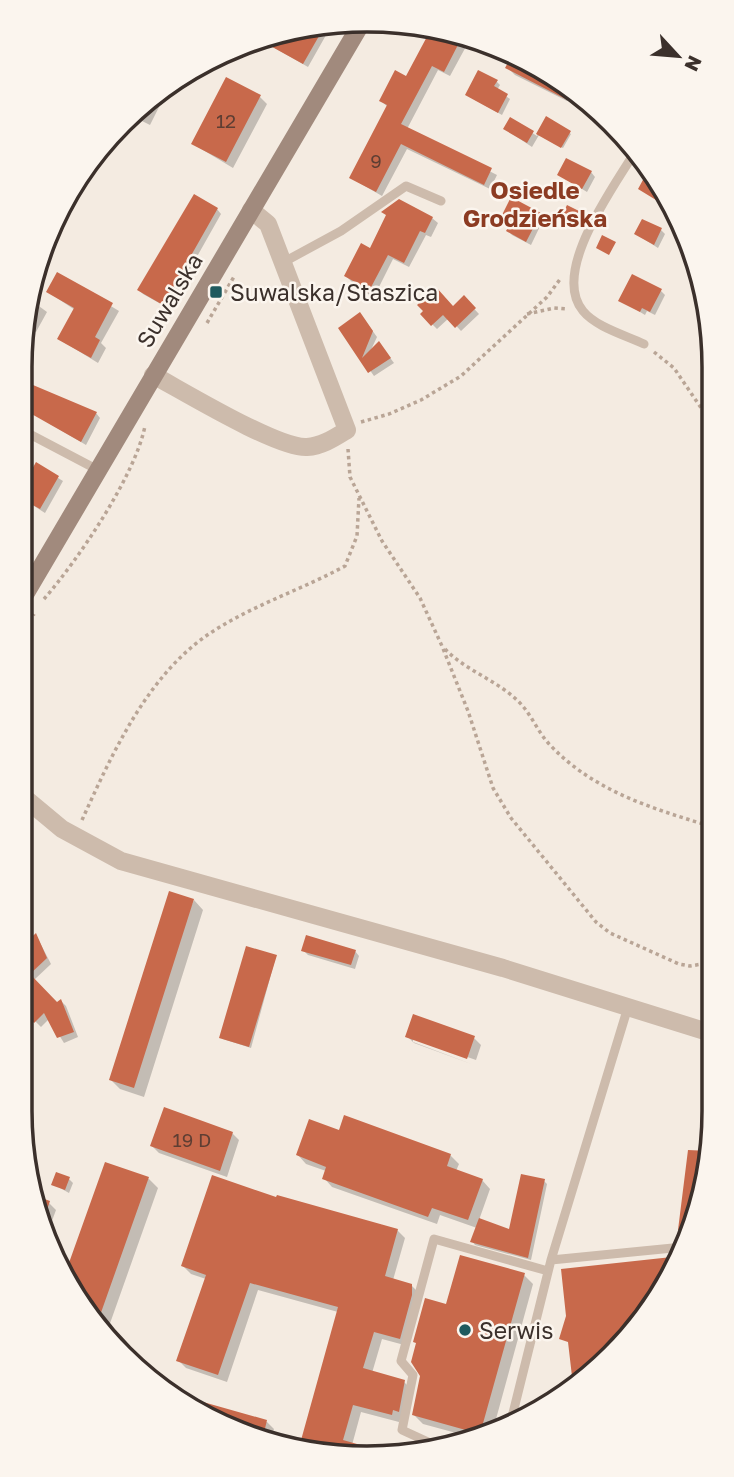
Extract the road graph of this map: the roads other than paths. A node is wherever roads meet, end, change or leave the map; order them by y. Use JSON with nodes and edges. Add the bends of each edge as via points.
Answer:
{"nodes":[{"id":1,"x":356,"y":32,"type":"edge"},
{"id":2,"x":630,"y":160,"type":"edge"},
{"id":3,"x":441,"y":201,"type":"dead end"},
{"id":4,"x":251,"y":209,"type":"junction"},
{"id":5,"x":282,"y":263,"type":"junction"},
{"id":6,"x":644,"y":344,"type":"road end"},
{"id":7,"x":153,"y":375,"type":"junction"},
{"id":8,"x":32,"y":435,"type":"edge"},
{"id":9,"x":98,"y":470,"type":"junction"},
{"id":10,"x":32,"y":583,"type":"edge"},
{"id":11,"x":32,"y":803,"type":"edge"},
{"id":12,"x":628,"y":1006,"type":"junction"},
{"id":13,"x":702,"y":1030,"type":"edge"},
{"id":14,"x":672,"y":1248,"type":"edge"},
{"id":15,"x":551,"y":1260,"type":"junction"},
{"id":16,"x":548,"y":1271,"type":"junction"},
{"id":17,"x":513,"y":1412,"type":"edge"},
{"id":18,"x":425,"y":1440,"type":"edge"}],
"edges":[{"from":1,"to":4,"type":"street","name":"Suwalska"},
{"from":2,"to":6,"type":"lane","via":[[587,232],[573,286],[576,300],[589,317]]},
{"from":3,"to":5,"type":"lane","via":[[406,186],[341,231]]},
{"from":4,"to":5,"type":"street","via":[[268,224]]},
{"from":4,"to":7,"type":"street","name":"Suwalska"},
{"from":5,"to":7,"type":"street","via":[[346,430],[325,443],[304,447],[278,440]]},
{"from":7,"to":9,"type":"street","name":"Suwalska"},
{"from":8,"to":9,"type":"lane"},
{"from":9,"to":10,"type":"street","name":"Suwalska"},
{"from":11,"to":12,"type":"street","via":[[75,836],[121,861]]},
{"from":12,"to":13,"type":"street"},
{"from":12,"to":15,"type":"lane"},
{"from":14,"to":15,"type":"lane"},
{"from":15,"to":16,"type":"lane"},
{"from":16,"to":17,"type":"lane"},
{"from":16,"to":18,"type":"lane","via":[[435,1239],[401,1361],[413,1375],[402,1430]]}]}
